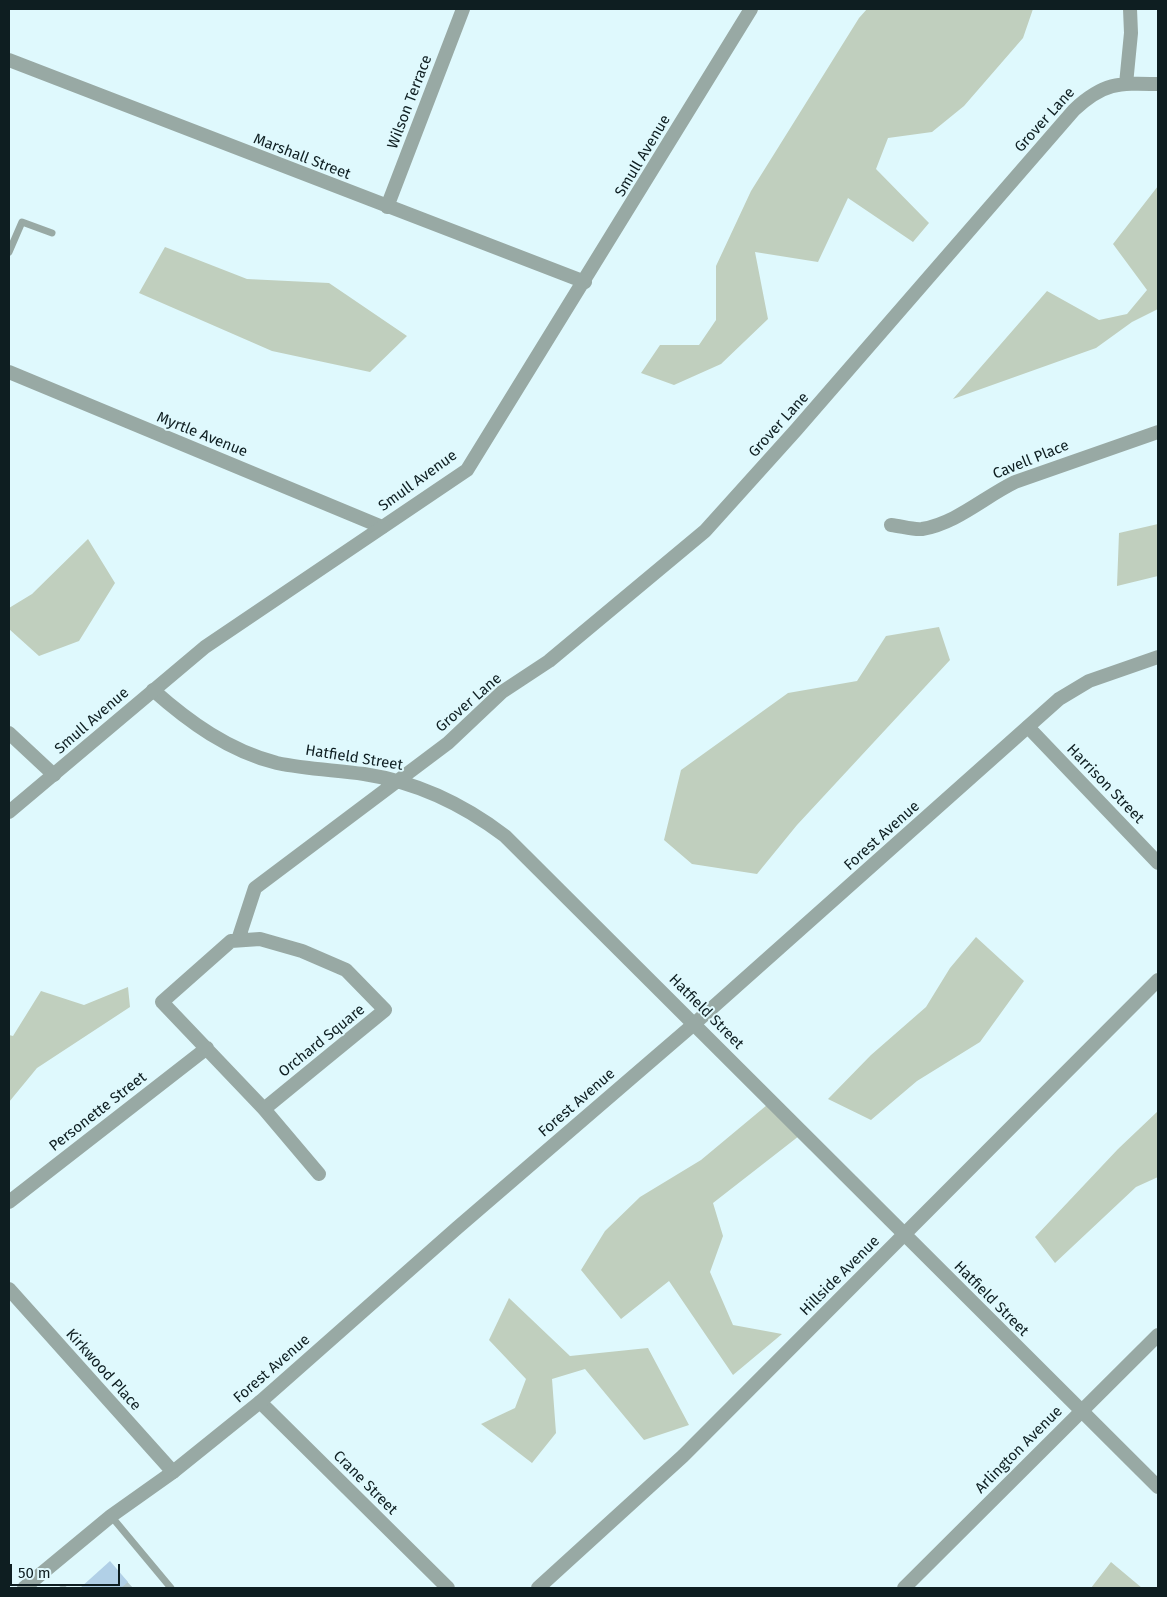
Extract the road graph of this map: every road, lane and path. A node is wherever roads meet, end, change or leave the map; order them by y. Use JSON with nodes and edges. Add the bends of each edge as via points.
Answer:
{"nodes":[{"id":1,"x":463,"y":9,"type":"edge"},
{"id":2,"x":751,"y":9,"type":"edge"},
{"id":3,"x":1130,"y":9,"type":"edge"},
{"id":4,"x":9,"y":60,"type":"edge"},
{"id":5,"x":1126,"y":84,"type":"junction"},
{"id":6,"x":1158,"y":84,"type":"edge"},
{"id":7,"x":387,"y":207,"type":"junction"},
{"id":8,"x":52,"y":233,"type":"dead end"},
{"id":9,"x":9,"y":252,"type":"edge"},
{"id":10,"x":584,"y":282,"type":"junction"},
{"id":11,"x":9,"y":372,"type":"edge"},
{"id":12,"x":1158,"y":432,"type":"edge"},
{"id":13,"x":891,"y":525,"type":"dead end"},
{"id":14,"x":382,"y":527,"type":"junction"},
{"id":15,"x":1158,"y":657,"type":"edge"},
{"id":16,"x":153,"y":690,"type":"junction"},
{"id":17,"x":1028,"y":727,"type":"junction"},
{"id":18,"x":9,"y":733,"type":"edge"},
{"id":19,"x":54,"y":775,"type":"junction"},
{"id":20,"x":399,"y":781,"type":"junction"},
{"id":21,"x":9,"y":812,"type":"edge"},
{"id":22,"x":1158,"y":864,"type":"edge"},
{"id":23,"x":238,"y":940,"type":"junction"},
{"id":24,"x":1158,"y":980,"type":"edge"},
{"id":25,"x":694,"y":1024,"type":"junction"},
{"id":26,"x":207,"y":1048,"type":"junction"},
{"id":27,"x":264,"y":1109,"type":"junction"},
{"id":28,"x":319,"y":1174,"type":"dead end"},
{"id":29,"x":9,"y":1202,"type":"edge"},
{"id":30,"x":905,"y":1235,"type":"junction"},
{"id":31,"x":9,"y":1289,"type":"edge"},
{"id":32,"x":1158,"y":1335,"type":"edge"},
{"id":33,"x":260,"y":1402,"type":"junction"},
{"id":34,"x":1081,"y":1411,"type":"junction"},
{"id":35,"x":173,"y":1472,"type":"junction"},
{"id":36,"x":1158,"y":1487,"type":"edge"},
{"id":37,"x":111,"y":1516,"type":"junction"},
{"id":38,"x":24,"y":1588,"type":"edge"},
{"id":39,"x":172,"y":1588,"type":"edge"},
{"id":40,"x":448,"y":1588,"type":"edge"},
{"id":41,"x":538,"y":1588,"type":"edge"},
{"id":42,"x":904,"y":1588,"type":"edge"}],
"edges":[{"from":1,"to":7,"type":"street","name":"Wilson Terrace"},
{"from":2,"to":10,"type":"street","name":"Smull Avenue"},
{"from":3,"to":5,"type":"street"},
{"from":4,"to":7,"type":"street","name":"Marshall Street"},
{"from":5,"to":6,"type":"street","name":"Grover Lane"},
{"from":5,"to":20,"type":"street","name":"Grover Lane","via":[[1109,86],[1090,94],[1074,110],[705,531],[549,662],[502,692],[448,743]]},
{"from":7,"to":10,"type":"street","name":"Marshall Street"},
{"from":8,"to":9,"type":"lane","via":[[22,222]]},
{"from":10,"to":14,"type":"street","name":"Smull Avenue","via":[[467,470]]},
{"from":11,"to":14,"type":"street","name":"Myrtle Avenue"},
{"from":12,"to":13,"type":"street","name":"Cavell Place","via":[[1015,482],[987,496],[954,519],[921,529]]},
{"from":14,"to":16,"type":"street","name":"Smull Avenue","via":[[205,647]]},
{"from":15,"to":17,"type":"street","name":"Forest Avenue","via":[[1088,681],[1059,699]]},
{"from":16,"to":19,"type":"street","name":"Smull Avenue"},
{"from":16,"to":20,"type":"street","name":"Hatfield Street","via":[[187,720],[224,743],[276,763]]},
{"from":17,"to":22,"type":"street","name":"Harrison Street"},
{"from":17,"to":25,"type":"street","name":"Forest Avenue"},
{"from":18,"to":19,"type":"street"},
{"from":19,"to":21,"type":"street","name":"Smull Avenue"},
{"from":20,"to":23,"type":"street","via":[[255,888]]},
{"from":20,"to":25,"type":"street","name":"Hatfield Street","via":[[451,801],[505,836]]},
{"from":23,"to":26,"type":"street","via":[[231,941],[162,1002]]},
{"from":23,"to":27,"type":"street","name":"Orchard Square","via":[[260,939],[302,951],[346,970],[385,1010]]},
{"from":24,"to":30,"type":"street","name":"Hillside Avenue"},
{"from":25,"to":30,"type":"street","name":"Hatfield Street"},
{"from":25,"to":33,"type":"street","name":"Forest Avenue"},
{"from":26,"to":27,"type":"street"},
{"from":26,"to":29,"type":"street","name":"Personette Street"},
{"from":27,"to":28,"type":"street"},
{"from":30,"to":34,"type":"street","name":"Hatfield Street"},
{"from":30,"to":41,"type":"street","name":"Hillside Avenue","via":[[683,1456]]},
{"from":31,"to":35,"type":"street","name":"Kirkwood Place"},
{"from":32,"to":34,"type":"street","name":"Arlington Avenue"},
{"from":33,"to":35,"type":"street","name":"Forest Avenue"},
{"from":33,"to":40,"type":"street","name":"Crane Street"},
{"from":34,"to":36,"type":"street","name":"Hatfield Street"},
{"from":34,"to":42,"type":"street","name":"Arlington Avenue"},
{"from":35,"to":37,"type":"street","name":"Forest Avenue"},
{"from":37,"to":38,"type":"street","name":"Forest Avenue"},
{"from":37,"to":39,"type":"lane"}]}
